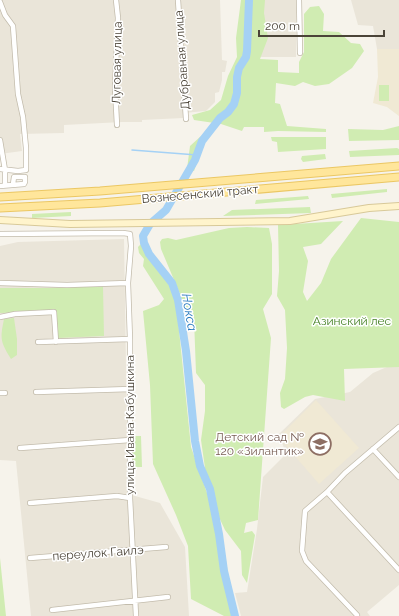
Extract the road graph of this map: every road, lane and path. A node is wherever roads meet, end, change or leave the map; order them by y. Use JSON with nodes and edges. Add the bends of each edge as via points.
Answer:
{"nodes":[{"id":1,"x":116,"y":0,"type":"edge"},
{"id":2,"x":178,"y":0,"type":"edge"},
{"id":3,"x":299,"y":0,"type":"edge"},
{"id":4,"x":0,"y":2,"type":"edge"},
{"id":5,"x":300,"y":53,"type":"dead end"},
{"id":6,"x":186,"y":119,"type":"dead end"},
{"id":7,"x":117,"y":125,"type":"dead end"},
{"id":8,"x":0,"y":140,"type":"edge"},
{"id":9,"x":399,"y":166,"type":"edge"},
{"id":10,"x":2,"y":169,"type":"edge"},
{"id":11,"x":399,"y":177,"type":"edge"},
{"id":12,"x":13,"y":184,"type":"dead end"},
{"id":13,"x":3,"y":186,"type":"edge"},
{"id":14,"x":0,"y":197,"type":"edge"},
{"id":15,"x":399,"y":206,"type":"edge"},
{"id":16,"x":0,"y":208,"type":"edge"},
{"id":17,"x":0,"y":220,"type":"edge"},
{"id":18,"x":3,"y":234,"type":"edge"},
{"id":19,"x":0,"y":283,"type":"edge"},
{"id":20,"x":128,"y":283,"type":"junction"},
{"id":21,"x":0,"y":317,"type":"edge"},
{"id":22,"x":130,"y":339,"type":"junction"},
{"id":23,"x":38,"y":342,"type":"dead end"},
{"id":24,"x":56,"y":342,"type":"junction"},
{"id":25,"x":131,"y":389,"type":"junction"},
{"id":26,"x":36,"y":392,"type":"dead end"},
{"id":27,"x":399,"y":427,"type":"edge"},
{"id":28,"x":130,"y":440,"type":"junction"},
{"id":29,"x":20,"y":448,"type":"dead end"},
{"id":30,"x":372,"y":449,"type":"junction"},
{"id":31,"x":399,"y":477,"type":"edge"},
{"id":32,"x":327,"y":492,"type":"junction"},
{"id":33,"x":130,"y":498,"type":"junction"},
{"id":34,"x":30,"y":503,"type":"dead end"},
{"id":35,"x":166,"y":547,"type":"dead end"},
{"id":36,"x":133,"y":550,"type":"junction"},
{"id":37,"x":30,"y":558,"type":"dead end"},
{"id":38,"x":399,"y":570,"type":"edge"},
{"id":39,"x":168,"y":597,"type":"dead end"},
{"id":40,"x":135,"y":601,"type":"junction"},
{"id":41,"x":52,"y":610,"type":"dead end"},
{"id":42,"x":136,"y":616,"type":"edge"},
{"id":43,"x":357,"y":616,"type":"edge"}],
"edges":[{"from":1,"to":7,"type":"street","name":"Луговая улица"},
{"from":2,"to":6,"type":"street","name":"Дубравная улица"},
{"from":3,"to":5,"type":"street"},
{"from":4,"to":10,"type":"street","via":[[4,15],[13,26],[18,94],[26,148],[26,170]]},
{"from":8,"to":10,"type":"street"},
{"from":9,"to":14,"type":"main road","name":"Вознесенский тракт"},
{"from":10,"to":13,"type":"street"},
{"from":11,"to":16,"type":"main road","name":"Вознесенский тракт","via":[[100,204]]},
{"from":12,"to":13,"type":"street"},
{"from":15,"to":17,"type":"street","via":[[369,208],[290,221],[70,224]]},
{"from":18,"to":20,"type":"street","name":"улица Ивана Кабушкина","via":[[130,234]]},
{"from":19,"to":20,"type":"street"},
{"from":20,"to":22,"type":"street","name":"улица Ивана Кабушкина"},
{"from":21,"to":24,"type":"street","via":[[54,312]]},
{"from":22,"to":24,"type":"street"},
{"from":22,"to":25,"type":"street","name":"улица Ивана Кабушкина"},
{"from":23,"to":24,"type":"street"},
{"from":25,"to":26,"type":"street"},
{"from":25,"to":28,"type":"street","name":"улица Ивана Кабушкина"},
{"from":27,"to":30,"type":"street"},
{"from":28,"to":29,"type":"street"},
{"from":28,"to":33,"type":"street","name":"улица Ивана Кабушкина"},
{"from":30,"to":31,"type":"street"},
{"from":30,"to":32,"type":"street"},
{"from":32,"to":38,"type":"street"},
{"from":32,"to":43,"type":"street","via":[[305,511],[302,551],[311,567]]},
{"from":33,"to":34,"type":"street","via":[[117,496]]},
{"from":33,"to":36,"type":"street","name":"улица Ивана Кабушкина"},
{"from":35,"to":36,"type":"street","name":"переулок Гаилэ"},
{"from":36,"to":37,"type":"street","name":"переулок Гаилэ"},
{"from":36,"to":40,"type":"street","name":"улица Ивана Кабушкина"},
{"from":39,"to":40,"type":"street"},
{"from":40,"to":41,"type":"street"},
{"from":40,"to":42,"type":"street","name":"улица Ивана Кабушкина"}]}
